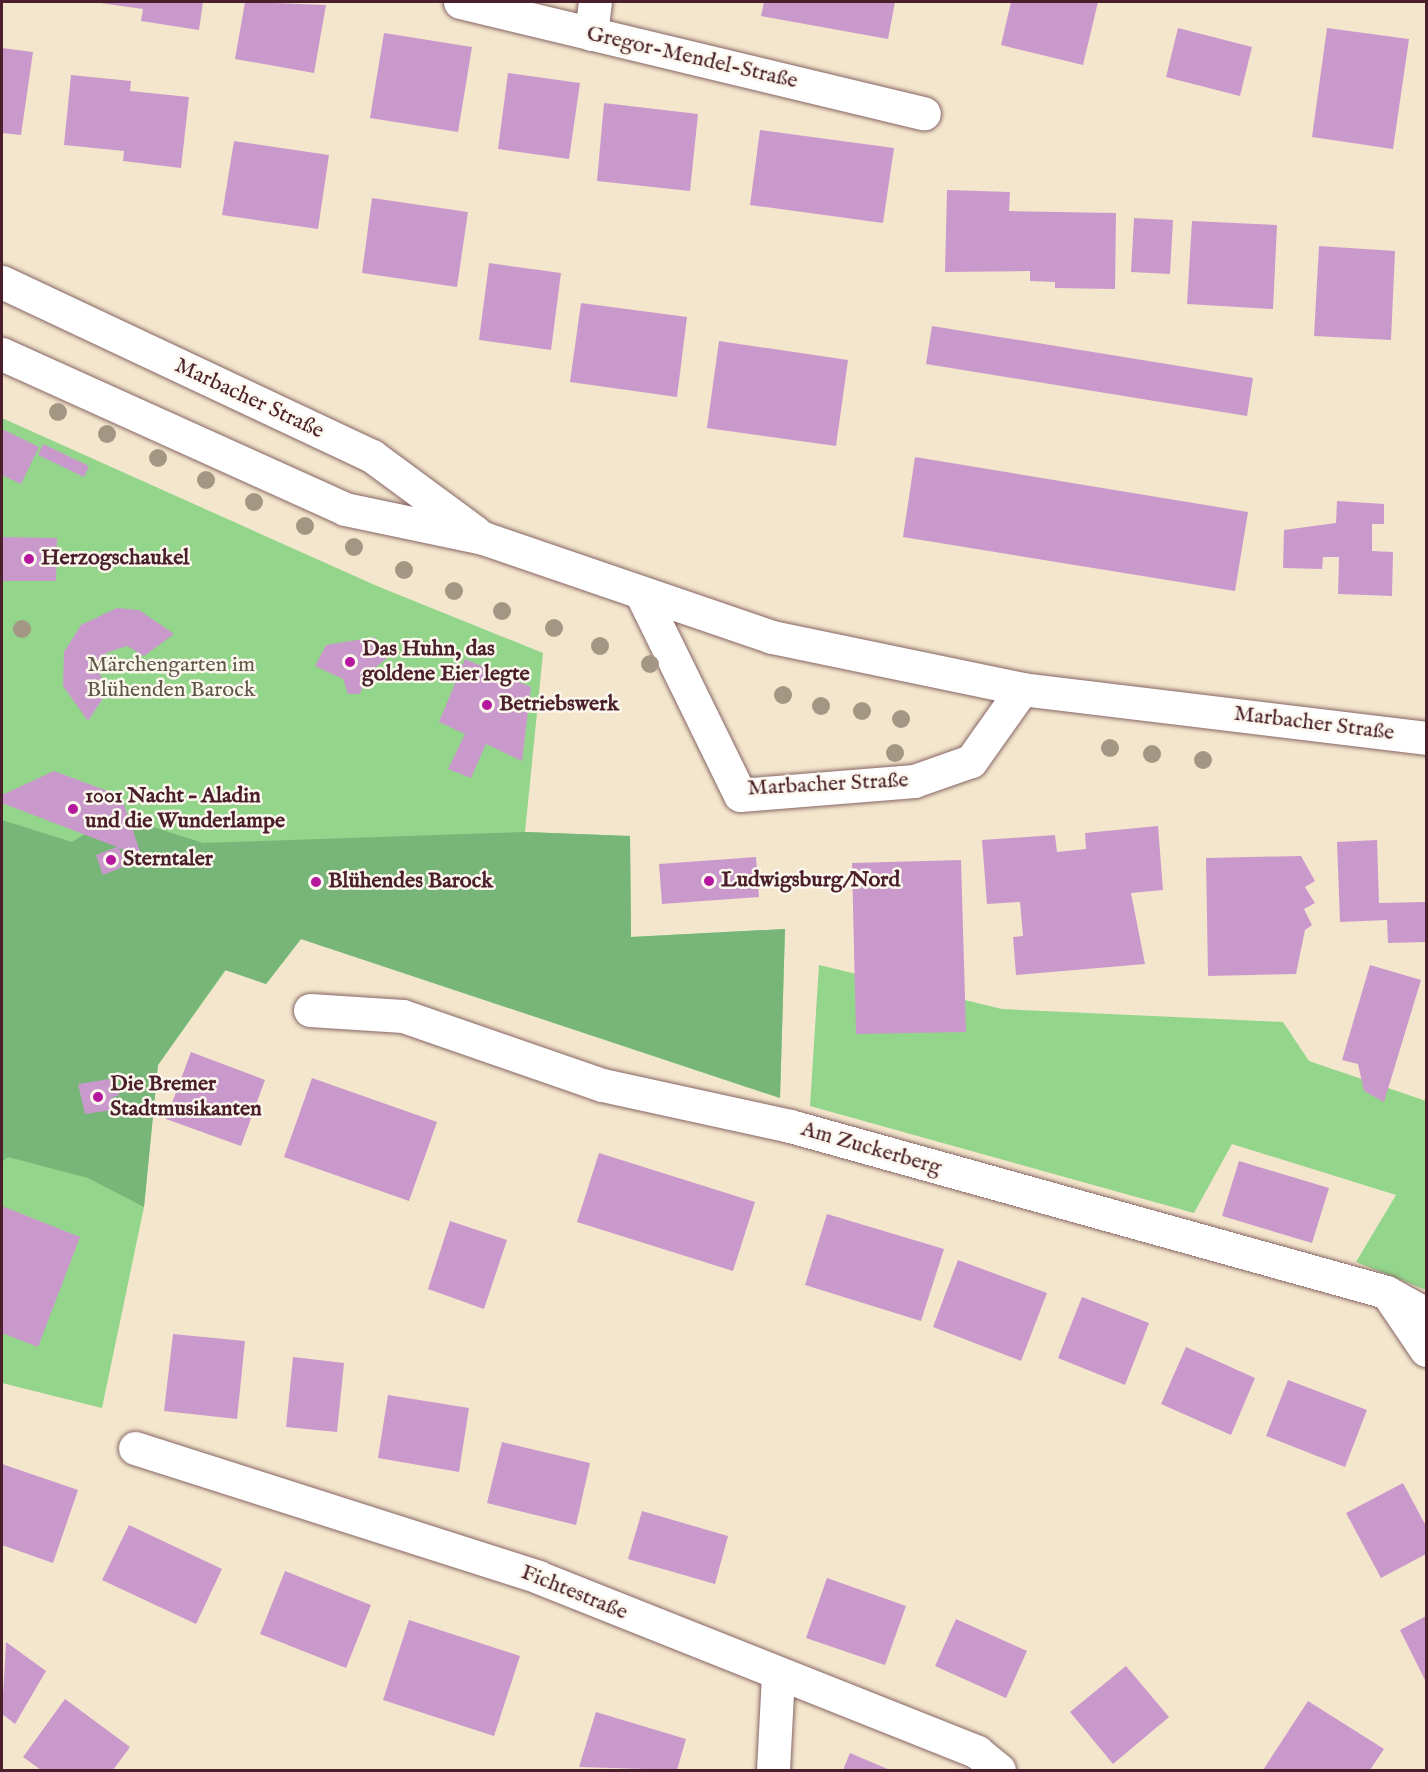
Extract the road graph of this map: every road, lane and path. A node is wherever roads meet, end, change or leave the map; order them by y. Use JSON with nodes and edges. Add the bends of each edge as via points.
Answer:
{"nodes":[{"id":1,"x":460,"y":2,"type":"edge"},
{"id":2,"x":595,"y":2,"type":"edge"},
{"id":3,"x":591,"y":34,"type":"junction"},
{"id":4,"x":924,"y":114,"type":"dead end"},
{"id":5,"x":2,"y":282,"type":"edge"},
{"id":6,"x":2,"y":354,"type":"edge"},
{"id":7,"x":483,"y":538,"type":"junction"},
{"id":8,"x":643,"y":597,"type":"junction"},
{"id":9,"x":1022,"y":689,"type":"junction"},
{"id":10,"x":1426,"y":738,"type":"edge"},
{"id":11,"x":310,"y":1010,"type":"dead end"},
{"id":12,"x":1386,"y":1292,"type":"junction"},
{"id":13,"x":1426,"y":1314,"type":"edge"},
{"id":14,"x":1426,"y":1350,"type":"edge"},
{"id":15,"x":135,"y":1448,"type":"dead end"},
{"id":16,"x":778,"y":1676,"type":"junction"},
{"id":17,"x":773,"y":1770,"type":"edge"},
{"id":18,"x":999,"y":1770,"type":"edge"}],
"edges":[{"from":1,"to":3,"type":"street","name":"Gregor-Mendel-Straße"},
{"from":2,"to":3,"type":"street"},
{"from":3,"to":4,"type":"street","name":"Gregor-Mendel-Straße"},
{"from":5,"to":7,"type":"street","name":"Marbacher Straße","via":[[372,456]]},
{"from":6,"to":7,"type":"street","name":"Marbacher Straße","via":[[345,509]]},
{"from":7,"to":8,"type":"street","name":"Marbacher Straße"},
{"from":8,"to":9,"type":"street","name":"Marbacher Straße","via":[[784,640]]},
{"from":8,"to":9,"type":"street","name":"Marbacher Straße","via":[[740,795],[914,781],[971,761]]},
{"from":9,"to":10,"type":"street","name":"Marbacher Straße"},
{"from":11,"to":12,"type":"street","name":"Am Zuckerberg","via":[[403,1016],[602,1085],[790,1126]]},
{"from":12,"to":13,"type":"street","name":"Am Zuckerberg"},
{"from":12,"to":14,"type":"street"},
{"from":15,"to":16,"type":"street","name":"Fichtestraße","via":[[538,1577]]},
{"from":16,"to":17,"type":"street"},
{"from":16,"to":18,"type":"street","name":"Fichtestraße","via":[[976,1752]]}]}
